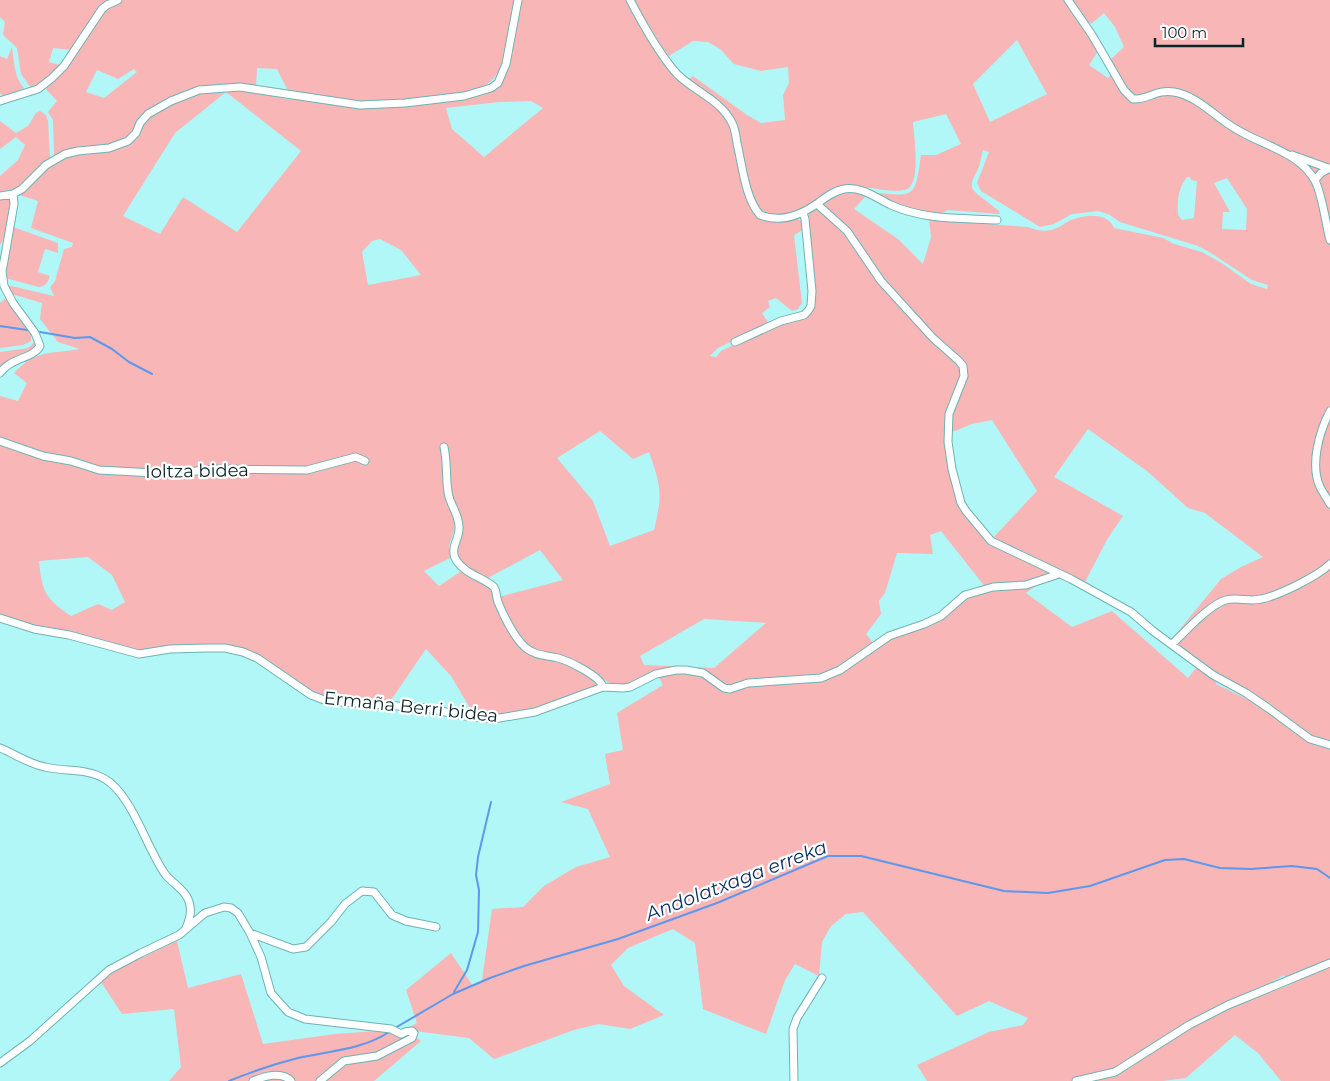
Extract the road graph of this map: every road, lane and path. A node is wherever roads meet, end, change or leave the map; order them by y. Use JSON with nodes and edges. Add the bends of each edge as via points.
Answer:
{"nodes":[{"id":1,"x":118,"y":0,"type":"edge"},
{"id":2,"x":518,"y":0,"type":"edge"},
{"id":3,"x":630,"y":0,"type":"edge"},
{"id":4,"x":1068,"y":0,"type":"edge"},
{"id":5,"x":0,"y":101,"type":"edge"},
{"id":6,"x":1280,"y":151,"type":"junction"},
{"id":7,"x":1329,"y":168,"type":"edge"},
{"id":8,"x":1315,"y":180,"type":"junction"},
{"id":9,"x":12,"y":194,"type":"junction"},
{"id":10,"x":0,"y":196,"type":"edge"},
{"id":11,"x":817,"y":204,"type":"junction"},
{"id":12,"x":803,"y":213,"type":"junction"},
{"id":13,"x":997,"y":220,"type":"dead end"},
{"id":14,"x":1330,"y":240,"type":"edge"},
{"id":15,"x":734,"y":342,"type":"dead end"},
{"id":16,"x":0,"y":373,"type":"edge"},
{"id":17,"x":1330,"y":411,"type":"edge"},
{"id":18,"x":0,"y":441,"type":"edge"},
{"id":19,"x":444,"y":447,"type":"dead end"},
{"id":20,"x":366,"y":461,"type":"dead end"},
{"id":21,"x":1330,"y":504,"type":"edge"},
{"id":22,"x":1328,"y":567,"type":"edge"},
{"id":23,"x":1056,"y":573,"type":"junction"},
{"id":24,"x":0,"y":618,"type":"edge"},
{"id":25,"x":1172,"y":644,"type":"junction"},
{"id":26,"x":603,"y":687,"type":"junction"},
{"id":27,"x":1330,"y":745,"type":"edge"},
{"id":28,"x":0,"y":748,"type":"edge"},
{"id":29,"x":436,"y":927,"type":"dead end"},
{"id":30,"x":186,"y":929,"type":"junction"},
{"id":31,"x":250,"y":933,"type":"junction"},
{"id":32,"x":1330,"y":962,"type":"edge"},
{"id":33,"x":822,"y":978,"type":"dead end"},
{"id":34,"x":0,"y":1063,"type":"edge"},
{"id":35,"x":253,"y":1081,"type":"edge"},
{"id":36,"x":291,"y":1081,"type":"edge"},
{"id":37,"x":320,"y":1081,"type":"edge"},
{"id":38,"x":794,"y":1081,"type":"edge"},
{"id":39,"x":1076,"y":1081,"type":"edge"}],
"edges":[{"from":1,"to":5,"type":"street","via":[[102,9],[64,66],[41,87]]},
{"from":2,"to":9,"type":"street","via":[[506,64],[498,83],[491,88],[464,96],[360,105],[240,87],[199,90],[148,114],[128,141],[109,148],[65,154],[52,160]]},
{"from":3,"to":12,"type":"street","via":[[677,73],[719,105],[733,124],[755,210],[760,215],[775,218]]},
{"from":4,"to":6,"type":"street","via":[[1098,43],[1124,90],[1133,99],[1139,100],[1158,92],[1183,95],[1241,133]]},
{"from":6,"to":7,"type":"street"},
{"from":6,"to":8,"type":"street","via":[[1299,163]]},
{"from":7,"to":8,"type":"street"},
{"from":8,"to":14,"type":"street"},
{"from":9,"to":10,"type":"street"},
{"from":9,"to":16,"type":"street","via":[[14,204],[4,261],[4,286],[40,346],[38,351],[8,364]]},
{"from":11,"to":12,"type":"street"},
{"from":11,"to":13,"type":"street","via":[[835,192],[854,188],[910,212]]},
{"from":11,"to":23,"type":"street","via":[[845,228],[881,281],[963,366],[964,376],[949,414],[948,442],[952,469],[966,511],[991,541]]},
{"from":12,"to":15,"type":"street","via":[[812,291],[808,311]]},
{"from":17,"to":21,"type":"street","via":[[1319,442],[1316,467],[1320,487]]},
{"from":18,"to":20,"type":"street","name":"Ioltza bidea","via":[[99,470],[172,474],[212,469],[307,470],[356,457]]},
{"from":19,"to":26,"type":"street","via":[[449,499],[459,528],[453,552],[457,561],[468,572],[494,587],[515,636],[527,649],[540,656],[555,657],[573,664],[599,680]]},
{"from":22,"to":25,"type":"street","via":[[1262,599],[1226,600],[1206,613]]},
{"from":23,"to":25,"type":"street","via":[[1131,612]]},
{"from":23,"to":26,"type":"street","via":[[1026,585],[994,587],[965,595],[941,616],[889,636],[840,670],[821,678],[748,683],[730,689],[703,673],[681,670],[656,674],[630,687]]},
{"from":24,"to":26,"type":"street","name":"Ermaña Berri bidea","via":[[139,654],[208,648],[243,652],[257,658],[311,696],[327,701],[426,708],[494,718],[535,712]]},
{"from":25,"to":27,"type":"street","via":[[1212,675],[1246,693],[1310,739]]},
{"from":28,"to":30,"type":"street","via":[[44,767],[99,776],[115,787],[166,875],[190,902],[191,914]]},
{"from":29,"to":31,"type":"street","via":[[392,915],[374,892],[362,892],[345,904],[306,947],[293,949]]},
{"from":30,"to":31,"type":"street","via":[[205,914],[224,907],[238,913]]},
{"from":30,"to":34,"type":"street","via":[[109,970],[30,1041]]},
{"from":31,"to":37,"type":"street","via":[[271,993],[288,1012],[305,1019],[393,1030],[401,1034],[414,1033],[412,1038],[377,1056],[344,1061]]},
{"from":32,"to":39,"type":"street","via":[[1228,1004],[1115,1072]]},
{"from":33,"to":38,"type":"street","via":[[793,1029]]},
{"from":35,"to":36,"type":"street","via":[[275,1075]]}]}
